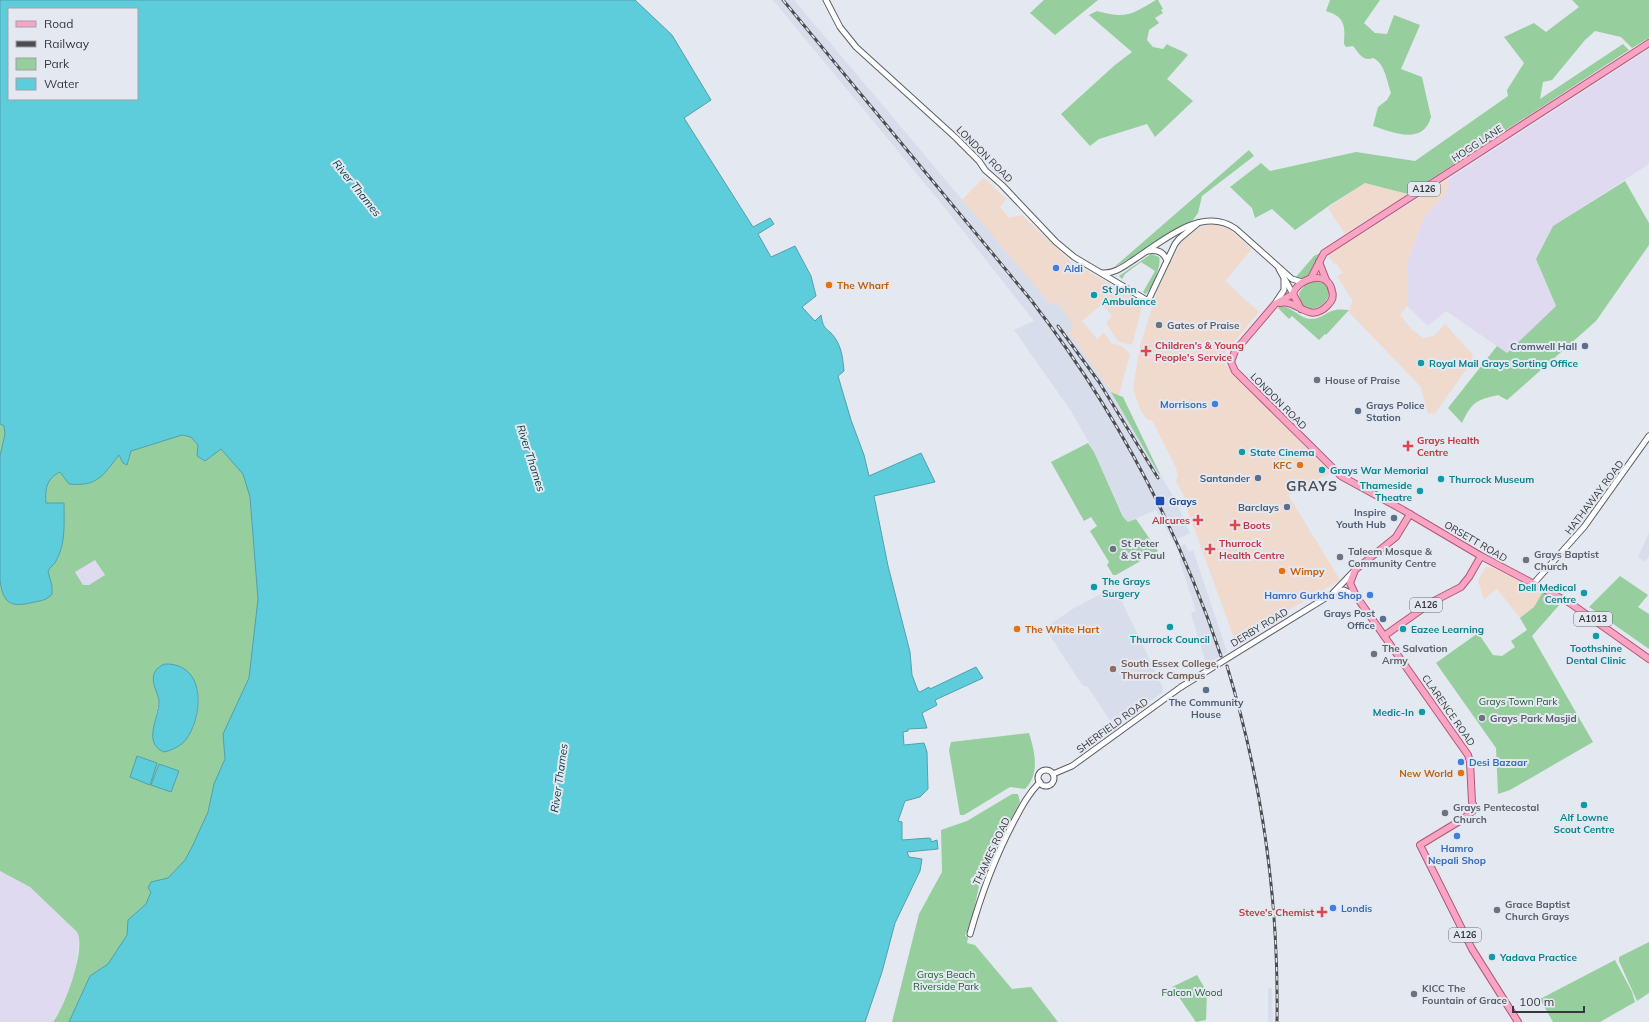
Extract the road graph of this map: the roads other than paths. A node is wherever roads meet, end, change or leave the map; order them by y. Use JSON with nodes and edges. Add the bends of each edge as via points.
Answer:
{"nodes":[{"id":1,"x":826,"y":0,"type":"edge"},
{"id":2,"x":1649,"y":43,"type":"edge"},
{"id":3,"x":1198,"y":223,"type":"junction"},
{"id":4,"x":1146,"y":252,"type":"junction"},
{"id":5,"x":1167,"y":262,"type":"junction"},
{"id":6,"x":1274,"y":262,"type":"junction"},
{"id":7,"x":1319,"y":262,"type":"junction"},
{"id":8,"x":1119,"y":270,"type":"junction"},
{"id":9,"x":1101,"y":273,"type":"junction"},
{"id":10,"x":1284,"y":278,"type":"junction"},
{"id":11,"x":1311,"y":278,"type":"junction"},
{"id":12,"x":1326,"y":280,"type":"junction"},
{"id":13,"x":1302,"y":282,"type":"junction"},
{"id":14,"x":1120,"y":284,"type":"junction"},
{"id":15,"x":1293,"y":294,"type":"junction"},
{"id":16,"x":1275,"y":304,"type":"junction"},
{"id":17,"x":1302,"y":310,"type":"junction"},
{"id":18,"x":1649,"y":436,"type":"edge"},
{"id":19,"x":1315,"y":451,"type":"joint"},
{"id":20,"x":1410,"y":514,"type":"junction"},
{"id":21,"x":1481,"y":556,"type":"junction"},
{"id":22,"x":1355,"y":570,"type":"junction"},
{"id":23,"x":1534,"y":583,"type":"junction"},
{"id":24,"x":1333,"y":593,"type":"junction"},
{"id":25,"x":1356,"y":596,"type":"junction"},
{"id":26,"x":1384,"y":636,"type":"junction"},
{"id":27,"x":1649,"y":659,"type":"edge"},
{"id":28,"x":1181,"y":687,"type":"joint"},
{"id":29,"x":1053,"y":774,"type":"junction"},
{"id":30,"x":1040,"y":782,"type":"junction"},
{"id":31,"x":970,"y":934,"type":"dead end"},
{"id":32,"x":1518,"y":1022,"type":"edge"}],
"edges":[{"from":1,"to":9,"type":"street","name":"LONDON ROAD","via":[[840,26],[856,47],[955,137],[1056,242],[1074,257]]},
{"from":2,"to":7,"type":"main road","name":"HOGG LANE","number":"A126","via":[[1324,253]]},
{"from":3,"to":4,"type":"street","via":[[1167,237]]},
{"from":3,"to":5,"type":"street","via":[[1179,239]]},
{"from":3,"to":6,"type":"street","via":[[1215,220],[1228,223]]},
{"from":4,"to":5,"type":"street","via":[[1160,251]]},
{"from":4,"to":8,"type":"street"},
{"from":5,"to":14,"type":"street","name":"LONDON ROAD","via":[[1148,301]]},
{"from":6,"to":10,"type":"street"},
{"from":6,"to":13,"type":"street","via":[[1295,281]]},
{"from":7,"to":11,"type":"main road","name":"HOGG LANE","number":"A126"},
{"from":7,"to":12,"type":"main road"},
{"from":8,"to":9,"type":"street"},
{"from":8,"to":14,"type":"street","via":[[1115,277]]},
{"from":9,"to":14,"type":"street","name":"LONDON ROAD"},
{"from":10,"to":15,"type":"street"},
{"from":10,"to":16,"type":"street","via":[[1284,290]]},
{"from":11,"to":12,"type":"main road"},
{"from":11,"to":13,"type":"main road"},
{"from":12,"to":17,"type":"main road","via":[[1333,297],[1329,304],[1314,312]]},
{"from":13,"to":15,"type":"main road"},
{"from":15,"to":16,"type":"main road"},
{"from":15,"to":17,"type":"main road"},
{"from":16,"to":17,"type":"main road","via":[[1285,302]]},
{"from":16,"to":19,"type":"main road","name":"LONDON ROAD","via":[[1235,351],[1231,362],[1235,372]]},
{"from":18,"to":23,"type":"street","name":"HATHAWAY ROAD","via":[[1584,528]]},
{"from":19,"to":20,"type":"main road","name":"ORSETT ROAD","via":[[1341,476]]},
{"from":20,"to":21,"type":"main road","name":"ORSETT ROAD"},
{"from":20,"to":22,"type":"main road","via":[[1396,537]]},
{"from":21,"to":23,"type":"main road","name":"ORSETT ROAD","number":"A1013"},
{"from":21,"to":26,"type":"main road","number":"A126","via":[[1461,586],[1432,602]]},
{"from":22,"to":24,"type":"street"},
{"from":22,"to":25,"type":"main road","name":"CLARENCE ROAD","number":"A126","via":[[1350,583]]},
{"from":23,"to":27,"type":"main road","name":"ORSETT ROAD","number":"A1013","via":[[1575,606]]},
{"from":24,"to":25,"type":"street","via":[[1344,590]]},
{"from":24,"to":28,"type":"street","name":"DERBY ROAD","bridge":true},
{"from":25,"to":26,"type":"main road","name":"CLARENCE ROAD","number":"A126"},
{"from":26,"to":32,"type":"main road","name":"CLARENCE ROAD","number":"A126","via":[[1468,755],[1472,802],[1475,809],[1420,845],[1472,949]]},
{"from":28,"to":29,"type":"street","name":"SHERFIELD ROAD","via":[[1072,766]]},
{"from":29,"to":30,"type":"street","via":[[1054,779],[1049,784]]},
{"from":29,"to":30,"type":"street","via":[[1047,770],[1043,771],[1038,776]]},
{"from":30,"to":31,"type":"street","name":"THAMES ROAD","via":[[1027,796],[998,853],[981,894]]}]}
